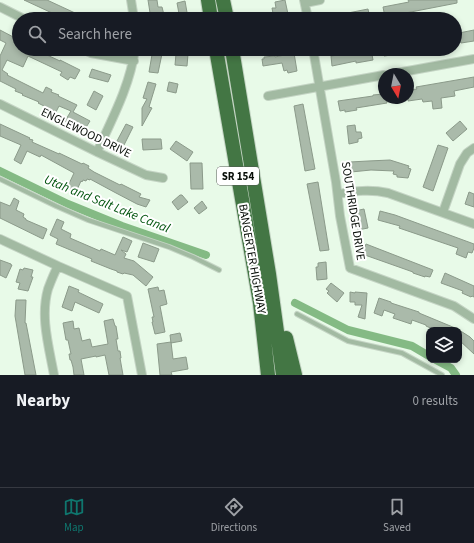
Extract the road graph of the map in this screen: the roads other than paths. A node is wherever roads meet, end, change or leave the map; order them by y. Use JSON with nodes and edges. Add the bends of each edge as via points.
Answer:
{"nodes":[{"id":1,"x":131,"y":0,"type":"edge"},
{"id":2,"x":208,"y":0,"type":"edge"},
{"id":3,"x":223,"y":0,"type":"edge"},
{"id":4,"x":320,"y":0,"type":"edge"},
{"id":5,"x":305,"y":1,"type":"edge"},
{"id":6,"x":0,"y":7,"type":"edge"},
{"id":7,"x":133,"y":12,"type":"edge"},
{"id":8,"x":210,"y":12,"type":"edge"},
{"id":9,"x":226,"y":12,"type":"edge"},
{"id":10,"x":307,"y":12,"type":"edge"},
{"id":11,"x":12,"y":13,"type":"edge"},
{"id":12,"x":107,"y":56,"type":"edge"},
{"id":13,"x":134,"y":56,"type":"edge"},
{"id":14,"x":217,"y":56,"type":"edge"},
{"id":15,"x":233,"y":56,"type":"edge"},
{"id":16,"x":314,"y":56,"type":"edge"},
{"id":17,"x":474,"y":59,"type":"edge"},
{"id":18,"x":134,"y":61,"type":"junction"},
{"id":19,"x":414,"y":70,"type":"edge"},
{"id":20,"x":378,"y":76,"type":"edge"},
{"id":21,"x":319,"y":87,"type":"junction"},
{"id":22,"x":268,"y":96,"type":"dead end"},
{"id":23,"x":0,"y":104,"type":"edge"},
{"id":24,"x":474,"y":148,"type":"edge"},
{"id":25,"x":97,"y":152,"type":"junction"},
{"id":26,"x":163,"y":178,"type":"dead end"},
{"id":27,"x":0,"y":179,"type":"edge"},
{"id":28,"x":338,"y":194,"type":"junction"},
{"id":29,"x":443,"y":212,"type":"junction"},
{"id":30,"x":474,"y":224,"type":"edge"},
{"id":31,"x":0,"y":239,"type":"edge"},
{"id":32,"x":58,"y":266,"type":"junction"},
{"id":33,"x":219,"y":270,"type":"dead end"},
{"id":34,"x":269,"y":274,"type":"junction"},
{"id":35,"x":260,"y":303,"type":"junction"},
{"id":36,"x":297,"y":314,"type":"dead end"},
{"id":37,"x":474,"y":319,"type":"edge"},
{"id":38,"x":54,"y":375,"type":"edge"},
{"id":39,"x":142,"y":375,"type":"edge"},
{"id":40,"x":259,"y":375,"type":"edge"},
{"id":41,"x":268,"y":375,"type":"edge"},
{"id":42,"x":283,"y":375,"type":"edge"},
{"id":43,"x":295,"y":375,"type":"edge"},
{"id":44,"x":442,"y":375,"type":"edge"}],
"edges":[{"from":1,"to":7,"type":"street"},
{"from":2,"to":8,"type":"highway"},
{"from":3,"to":9,"type":"highway"},
{"from":4,"to":5,"type":"street"},
{"from":5,"to":10,"type":"street"},
{"from":6,"to":11,"type":"street"},
{"from":12,"to":18,"type":"street"},
{"from":13,"to":18,"type":"street"},
{"from":14,"to":35,"type":"highway","name":"BANGERTER HIGHWAY","number":"SR 154"},
{"from":15,"to":34,"type":"highway","name":"BANGERTER HIGHWAY","number":"SR 154"},
{"from":16,"to":21,"type":"street","name":"SOUTHRIDGE DRIVE"},
{"from":17,"to":19,"type":"street"},
{"from":18,"to":25,"type":"street","via":[[124,93]]},
{"from":20,"to":21,"type":"street"},
{"from":21,"to":22,"type":"street"},
{"from":21,"to":28,"type":"street","name":"SOUTHRIDGE DRIVE"},
{"from":23,"to":25,"type":"street","name":"ENGLEWOOD DRIVE"},
{"from":24,"to":29,"type":"street","via":[[460,164]]},
{"from":25,"to":26,"type":"street","name":"ENGLEWOOD DRIVE","via":[[146,175]]},
{"from":27,"to":33,"type":"lane","via":[[88,220],[169,247]]},
{"from":28,"to":29,"type":"street","via":[[377,191]]},
{"from":28,"to":37,"type":"street","name":"SOUTHRIDGE DRIVE","via":[[350,268],[454,306]]},
{"from":29,"to":30,"type":"street"},
{"from":31,"to":32,"type":"street"},
{"from":32,"to":38,"type":"street","via":[[45,305]]},
{"from":32,"to":39,"type":"street","via":[[127,296]]},
{"from":34,"to":42,"type":"highway","name":"BANGERTER HIGHWAY","number":"SR 154"},
{"from":34,"to":43,"type":"highway"},
{"from":35,"to":40,"type":"highway"},
{"from":35,"to":41,"type":"highway","name":"BANGERTER HIGHWAY","number":"SR 154"},
{"from":36,"to":44,"type":"lane","via":[[348,341],[402,353]]}]}
